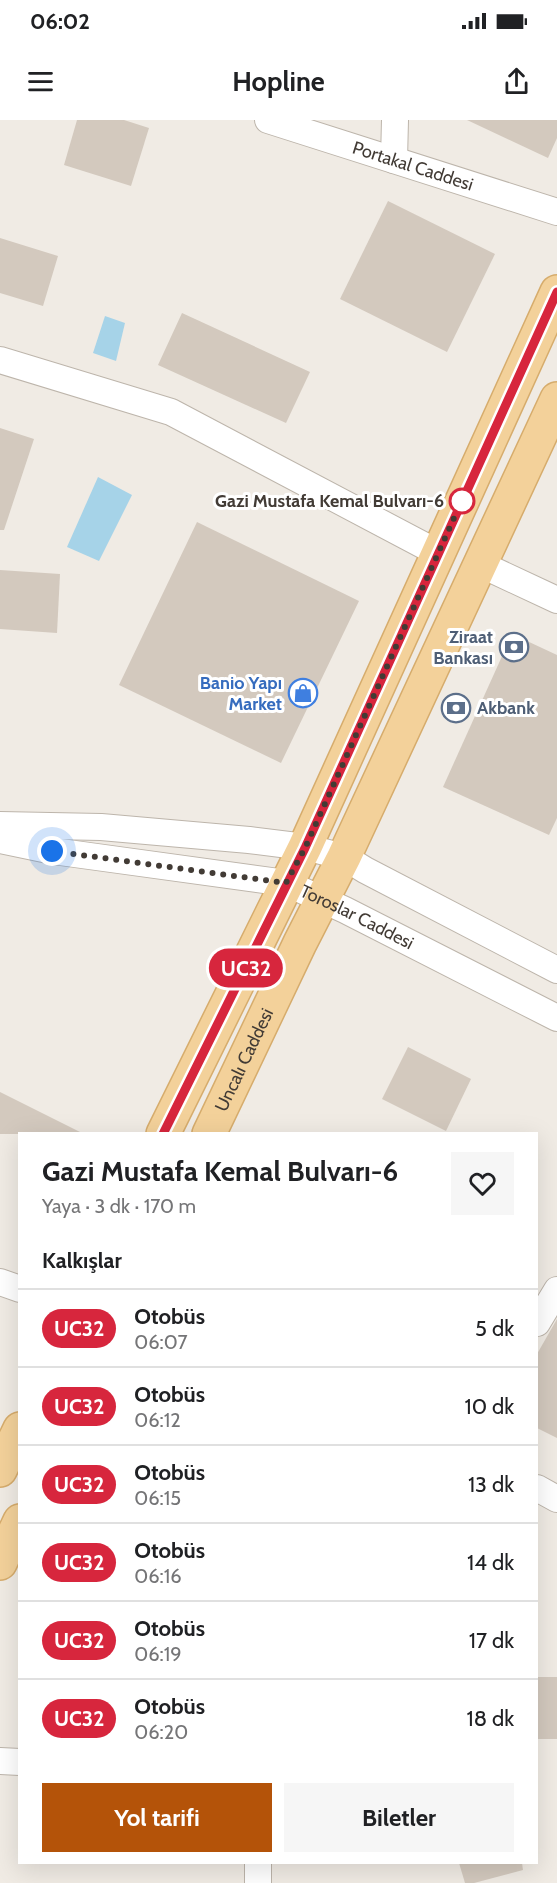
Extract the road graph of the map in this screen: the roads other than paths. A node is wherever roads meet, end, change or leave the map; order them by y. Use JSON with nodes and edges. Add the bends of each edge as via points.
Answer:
{"nodes":[{"id":1,"x":268,"y":120,"type":"edge"},
{"id":2,"x":395,"y":120,"type":"edge"},
{"id":3,"x":394,"y":160,"type":"junction"},
{"id":4,"x":557,"y":212,"type":"edge"},
{"id":5,"x":557,"y":292,"type":"edge"},
{"id":6,"x":0,"y":360,"type":"edge"},
{"id":7,"x":557,"y":399,"type":"edge"},
{"id":8,"x":438,"y":553,"type":"junction"},
{"id":9,"x":480,"y":564,"type":"junction"},
{"id":10,"x":557,"y":600,"type":"edge"},
{"id":11,"x":0,"y":825,"type":"edge"},
{"id":12,"x":0,"y":840,"type":"edge"},
{"id":13,"x":305,"y":848,"type":"junction"},
{"id":14,"x":344,"y":857,"type":"junction"},
{"id":15,"x":286,"y":883,"type":"junction"},
{"id":16,"x":323,"y":899,"type":"junction"},
{"id":17,"x":557,"y":970,"type":"edge"},
{"id":18,"x":557,"y":1018,"type":"edge"},
{"id":19,"x":164,"y":1132,"type":"edge"},
{"id":20,"x":209,"y":1132,"type":"edge"},
{"id":21,"x":0,"y":1282,"type":"edge"},
{"id":22,"x":18,"y":1288,"type":"edge"},
{"id":23,"x":557,"y":1290,"type":"edge"},
{"id":24,"x":538,"y":1321,"type":"edge"},
{"id":25,"x":18,"y":1433,"type":"edge"},
{"id":26,"x":1,"y":1467,"type":"edge"},
{"id":27,"x":538,"y":1489,"type":"edge"},
{"id":28,"x":557,"y":1499,"type":"edge"},
{"id":29,"x":18,"y":1525,"type":"edge"},
{"id":30,"x":0,"y":1563,"type":"edge"},
{"id":31,"x":0,"y":1761,"type":"edge"},
{"id":32,"x":18,"y":1762,"type":"edge"},
{"id":33,"x":258,"y":1864,"type":"edge"},
{"id":34,"x":258,"y":1883,"type":"edge"}],
"edges":[{"from":1,"to":3,"type":"street","name":"Portakal Caddesi"},
{"from":2,"to":3,"type":"street"},
{"from":3,"to":4,"type":"street","name":"Portakal Caddesi"},
{"from":5,"to":8,"type":"main road"},
{"from":6,"to":8,"type":"street","via":[[171,412]]},
{"from":7,"to":9,"type":"main road","name":"Uncalı Caddesi"},
{"from":8,"to":13,"type":"main road"},
{"from":9,"to":10,"type":"street"},
{"from":9,"to":14,"type":"main road","name":"Uncalı Caddesi"},
{"from":11,"to":13,"type":"street","via":[[101,827]]},
{"from":12,"to":15,"type":"street","name":"Toroslar Caddesi","via":[[52,851]]},
{"from":13,"to":14,"type":"street"},
{"from":13,"to":15,"type":"main road"},
{"from":14,"to":16,"type":"main road","name":"Uncalı Caddesi"},
{"from":14,"to":17,"type":"street"},
{"from":15,"to":16,"type":"street","name":"Toroslar Caddesi"},
{"from":15,"to":19,"type":"main road"},
{"from":16,"to":18,"type":"street","name":"Toroslar Caddesi"},
{"from":16,"to":20,"type":"main road","name":"Uncalı Caddesi"},
{"from":21,"to":22,"type":"street"},
{"from":23,"to":24,"type":"street"},
{"from":25,"to":26,"type":"main road"},
{"from":27,"to":28,"type":"street"},
{"from":29,"to":30,"type":"main road"},
{"from":31,"to":32,"type":"street"},
{"from":33,"to":34,"type":"street"}]}
